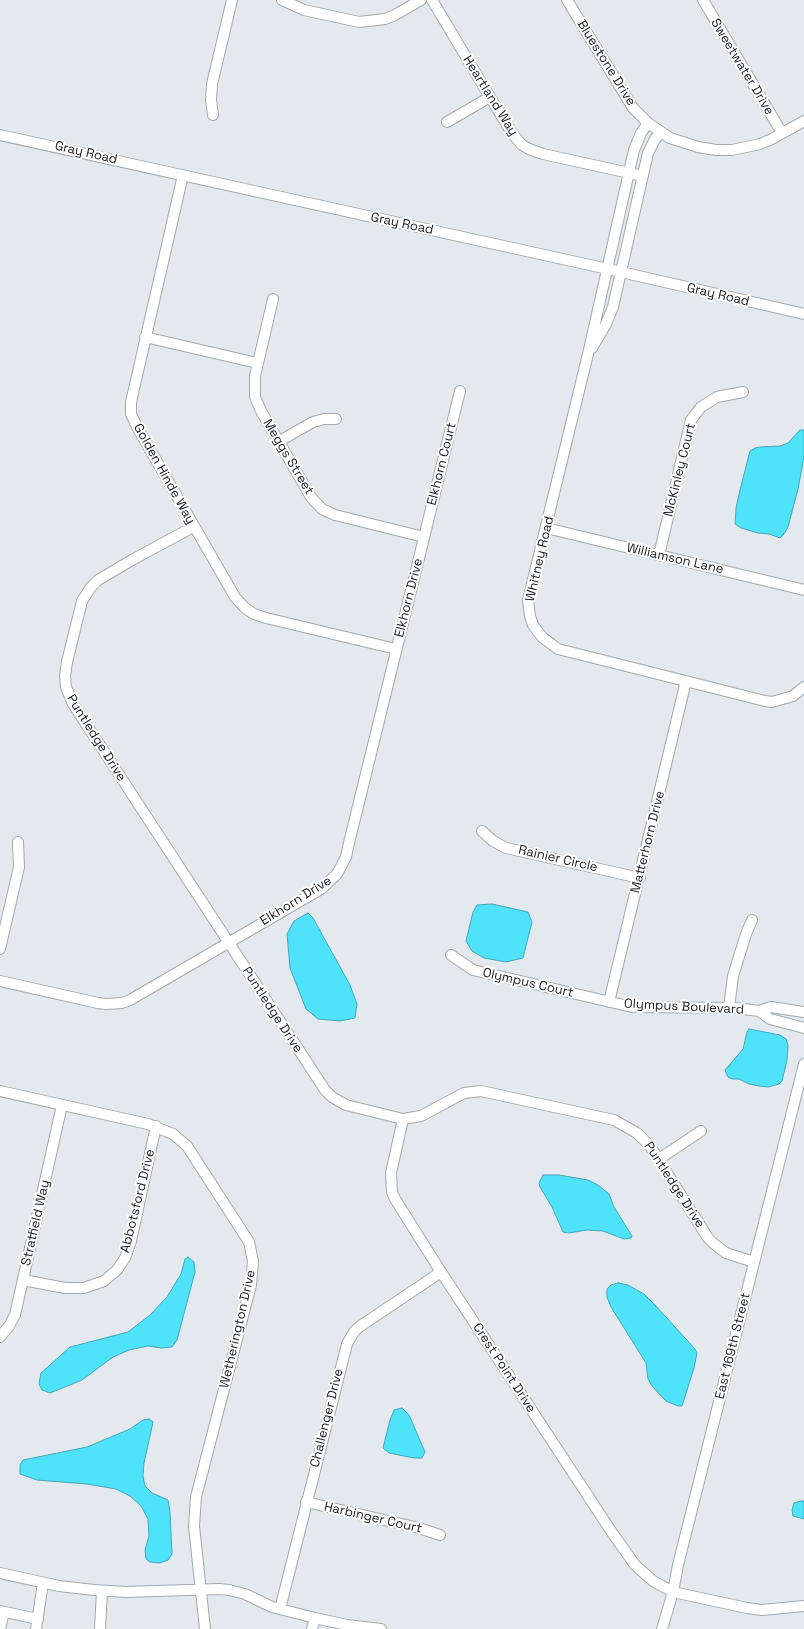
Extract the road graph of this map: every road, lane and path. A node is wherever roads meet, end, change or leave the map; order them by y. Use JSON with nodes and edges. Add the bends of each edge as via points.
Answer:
{"nodes":[{"id":1,"x":232,"y":0,"type":"edge"},
{"id":2,"x":282,"y":0,"type":"edge"},
{"id":3,"x":421,"y":0,"type":"edge"},
{"id":4,"x":432,"y":0,"type":"edge"},
{"id":5,"x":567,"y":0,"type":"edge"},
{"id":6,"x":702,"y":0,"type":"edge"},
{"id":7,"x":490,"y":97,"type":"junction"},
{"id":8,"x":213,"y":115,"type":"dead end"},
{"id":9,"x":804,"y":121,"type":"edge"},
{"id":10,"x":447,"y":122,"type":"dead end"},
{"id":11,"x":648,"y":123,"type":"junction"},
{"id":12,"x":661,"y":132,"type":"junction"},
{"id":13,"x":782,"y":133,"type":"junction"},
{"id":14,"x":0,"y":135,"type":"edge"},
{"id":15,"x":629,"y":173,"type":"junction"},
{"id":16,"x":183,"y":175,"type":"junction"},
{"id":17,"x":643,"y":176,"type":"junction"},
{"id":18,"x":608,"y":269,"type":"junction"},
{"id":19,"x":621,"y":273,"type":"junction"},
{"id":20,"x":273,"y":299,"type":"dead end"},
{"id":21,"x":804,"y":314,"type":"edge"},
{"id":22,"x":146,"y":337,"type":"junction"},
{"id":23,"x":588,"y":354,"type":"junction"},
{"id":24,"x":257,"y":363,"type":"junction"},
{"id":25,"x":460,"y":391,"type":"dead end"},
{"id":26,"x":743,"y":392,"type":"dead end"},
{"id":27,"x":336,"y":419,"type":"dead end"},
{"id":28,"x":278,"y":442,"type":"junction"},
{"id":29,"x":193,"y":526,"type":"junction"},
{"id":30,"x":546,"y":528,"type":"junction"},
{"id":31,"x":424,"y":537,"type":"junction"},
{"id":32,"x":660,"y":555,"type":"junction"},
{"id":33,"x":804,"y":590,"type":"edge"},
{"id":34,"x":396,"y":649,"type":"junction"},
{"id":35,"x":686,"y":681,"type":"junction"},
{"id":36,"x":804,"y":686,"type":"edge"},
{"id":37,"x":482,"y":831,"type":"dead end"},
{"id":38,"x":18,"y":842,"type":"dead end"},
{"id":39,"x":640,"y":878,"type":"junction"},
{"id":40,"x":752,"y":920,"type":"dead end"},
{"id":41,"x":228,"y":943,"type":"junction"},
{"id":42,"x":0,"y":948,"type":"edge"},
{"id":43,"x":451,"y":955,"type":"dead end"},
{"id":44,"x":0,"y":981,"type":"edge"},
{"id":45,"x":609,"y":1002,"type":"junction"},
{"id":46,"x":729,"y":1008,"type":"junction"},
{"id":47,"x":759,"y":1011,"type":"junction"},
{"id":48,"x":804,"y":1012,"type":"edge"},
{"id":49,"x":804,"y":1028,"type":"edge"},
{"id":50,"x":804,"y":1064,"type":"edge"},
{"id":51,"x":0,"y":1091,"type":"edge"},
{"id":52,"x":62,"y":1105,"type":"junction"},
{"id":53,"x":403,"y":1119,"type":"junction"},
{"id":54,"x":156,"y":1126,"type":"junction"},
{"id":55,"x":701,"y":1132,"type":"dead end"},
{"id":56,"x":659,"y":1159,"type":"junction"},
{"id":57,"x":754,"y":1262,"type":"junction"},
{"id":58,"x":441,"y":1272,"type":"junction"},
{"id":59,"x":23,"y":1280,"type":"junction"},
{"id":60,"x":0,"y":1337,"type":"edge"},
{"id":61,"x":306,"y":1502,"type":"junction"},
{"id":62,"x":440,"y":1535,"type":"dead end"},
{"id":63,"x":0,"y":1573,"type":"edge"},
{"id":64,"x":43,"y":1582,"type":"junction"},
{"id":65,"x":201,"y":1589,"type":"junction"},
{"id":66,"x":102,"y":1591,"type":"junction"},
{"id":67,"x":673,"y":1592,"type":"junction"},
{"id":68,"x":804,"y":1606,"type":"edge"},
{"id":69,"x":280,"y":1609,"type":"junction"},
{"id":70,"x":2,"y":1611,"type":"edge"},
{"id":71,"x":315,"y":1618,"type":"junction"},
{"id":72,"x":37,"y":1624,"type":"edge"},
{"id":73,"x":0,"y":1629,"type":"edge"},
{"id":74,"x":100,"y":1629,"type":"edge"},
{"id":75,"x":205,"y":1629,"type":"edge"},
{"id":76,"x":312,"y":1629,"type":"edge"},
{"id":77,"x":381,"y":1629,"type":"edge"},
{"id":78,"x":662,"y":1629,"type":"edge"}],
"edges":[{"from":1,"to":8,"type":"street","via":[[212,84]]},
{"from":2,"to":3,"type":"street","via":[[304,10],[359,22],[385,19]]},
{"from":4,"to":7,"type":"street","name":"Heartland Way"},
{"from":5,"to":11,"type":"street","name":"Bluestone Drive","via":[[626,98]]},
{"from":6,"to":13,"type":"street","name":"Sweetwater Drive"},
{"from":7,"to":10,"type":"street"},
{"from":7,"to":15,"type":"street","name":"Heartland Way","via":[[512,133],[529,149]]},
{"from":9,"to":13,"type":"street","name":"Bluestone Drive"},
{"from":11,"to":12,"type":"street","name":"Bluestone Drive"},
{"from":11,"to":15,"type":"street","name":"Whitney Road","via":[[637,141]]},
{"from":12,"to":13,"type":"street","name":"Bluestone Drive","via":[[690,145],[724,150],[760,144]]},
{"from":12,"to":17,"type":"street","name":"Whitney Road","via":[[652,144]]},
{"from":14,"to":16,"type":"street","name":"Gray Road"},
{"from":15,"to":17,"type":"street","name":"Heartland Way"},
{"from":15,"to":18,"type":"street","name":"Whitney Road"},
{"from":16,"to":18,"type":"street","name":"Gray Road"},
{"from":16,"to":22,"type":"street","name":"Golden Hinde Way"},
{"from":17,"to":19,"type":"street","name":"Whitney Road"},
{"from":18,"to":19,"type":"street","name":"Gray Road"},
{"from":18,"to":23,"type":"street","name":"Whitney Road"},
{"from":19,"to":21,"type":"street","name":"Gray Road"},
{"from":19,"to":23,"type":"street","name":"Whitney Road","via":[[613,307]]},
{"from":20,"to":24,"type":"street","name":"Meggs Street"},
{"from":22,"to":24,"type":"street"},
{"from":22,"to":29,"type":"street","name":"Golden Hinde Way","via":[[131,402],[131,414]]},
{"from":23,"to":30,"type":"street","name":"Whitney Road"},
{"from":24,"to":28,"type":"street","name":"Meggs Street","via":[[255,397]]},
{"from":25,"to":31,"type":"street","name":"Elkhorn Court"},
{"from":26,"to":32,"type":"street","name":"McKinley Court","via":[[717,397],[701,407],[691,420]]},
{"from":27,"to":28,"type":"street","via":[[313,422]]},
{"from":28,"to":31,"type":"street","name":"Meggs Street","via":[[311,497],[322,509],[341,517]]},
{"from":29,"to":34,"type":"street","name":"Golden Hinde Way","via":[[235,597],[254,614]]},
{"from":29,"to":41,"type":"street","name":"Puntledge Drive","via":[[98,580],[91,587],[82,601],[65,676],[66,687],[73,704]]},
{"from":30,"to":32,"type":"street","name":"Williamson Lane"},
{"from":30,"to":35,"type":"street","name":"Whitney Road","via":[[528,600],[533,625],[542,637],[558,649]]},
{"from":31,"to":34,"type":"street","name":"Elkhorn Drive"},
{"from":32,"to":33,"type":"street","name":"Williamson Lane"},
{"from":34,"to":41,"type":"street","name":"Elkhorn Drive","via":[[342,867],[321,889]]},
{"from":35,"to":36,"type":"street","name":"Whitney Road","via":[[772,702],[793,696]]},
{"from":35,"to":39,"type":"street","name":"Matterhorn Drive"},
{"from":37,"to":39,"type":"street","name":"Rainier Circle","via":[[506,848]]},
{"from":38,"to":42,"type":"street","via":[[19,867]]},
{"from":39,"to":45,"type":"street","name":"Matterhorn Drive"},
{"from":40,"to":46,"type":"street","via":[[732,976]]},
{"from":41,"to":44,"type":"street","name":"Elkhorn Drive","via":[[122,1003],[98,1003]]},
{"from":41,"to":53,"type":"street","name":"Puntledge Drive","via":[[325,1090],[346,1106]]},
{"from":43,"to":45,"type":"street","name":"Olympus Court","via":[[473,970]]},
{"from":45,"to":46,"type":"street","name":"Olympus Boulevard","via":[[632,1007]]},
{"from":46,"to":47,"type":"street","name":"Olympus Boulevard"},
{"from":47,"to":48,"type":"street","name":"Olympus Boulevard","via":[[771,1007]]},
{"from":47,"to":49,"type":"street","name":"Olympus Boulevard","via":[[770,1019]]},
{"from":50,"to":57,"type":"street","name":"East 169th Street"},
{"from":51,"to":52,"type":"street","name":"Wetherington Drive"},
{"from":52,"to":54,"type":"street","name":"Wetherington Drive"},
{"from":52,"to":59,"type":"street","name":"Stratfield Way"},
{"from":53,"to":56,"type":"street","name":"Puntledge Drive","via":[[421,1116],[464,1093],[487,1092],[614,1120],[637,1132]]},
{"from":53,"to":58,"type":"street","name":"Crest Point Drive","via":[[391,1173],[392,1192],[398,1206]]},
{"from":54,"to":59,"type":"street","name":"Abbotsford Drive","via":[[131,1241],[117,1270],[104,1281],[79,1289]]},
{"from":54,"to":65,"type":"street","name":"Wetherington Drive","via":[[174,1134],[187,1146],[246,1237],[253,1261],[251,1285],[196,1497],[194,1526]]},
{"from":55,"to":56,"type":"street"},
{"from":56,"to":57,"type":"street","name":"Puntledge Drive","via":[[708,1238],[726,1253]]},
{"from":57,"to":67,"type":"street","name":"East 169th Street"},
{"from":58,"to":61,"type":"street","name":"Challenger Drive","via":[[359,1327],[350,1338],[344,1352]]},
{"from":58,"to":67,"type":"street","name":"Crest Point Drive","via":[[626,1554],[653,1581]]},
{"from":59,"to":60,"type":"street","name":"Stratfield Way","via":[[15,1315]]},
{"from":61,"to":62,"type":"street","name":"Harbinger Court"},
{"from":61,"to":69,"type":"street","name":"Challenger Drive"},
{"from":63,"to":64,"type":"street"},
{"from":64,"to":66,"type":"street"},
{"from":64,"to":72,"type":"street"},
{"from":65,"to":66,"type":"street"},
{"from":65,"to":69,"type":"street","via":[[240,1592]]},
{"from":65,"to":75,"type":"street","name":"Wetherington Drive"},
{"from":66,"to":74,"type":"street"},
{"from":67,"to":68,"type":"street","name":"Crest Point Drive","via":[[746,1608],[767,1610]]},
{"from":67,"to":78,"type":"street","name":"East 169th Street"},
{"from":69,"to":71,"type":"street"},
{"from":70,"to":72,"type":"street"},
{"from":70,"to":73,"type":"street"},
{"from":71,"to":76,"type":"street"},
{"from":71,"to":77,"type":"street"}]}
